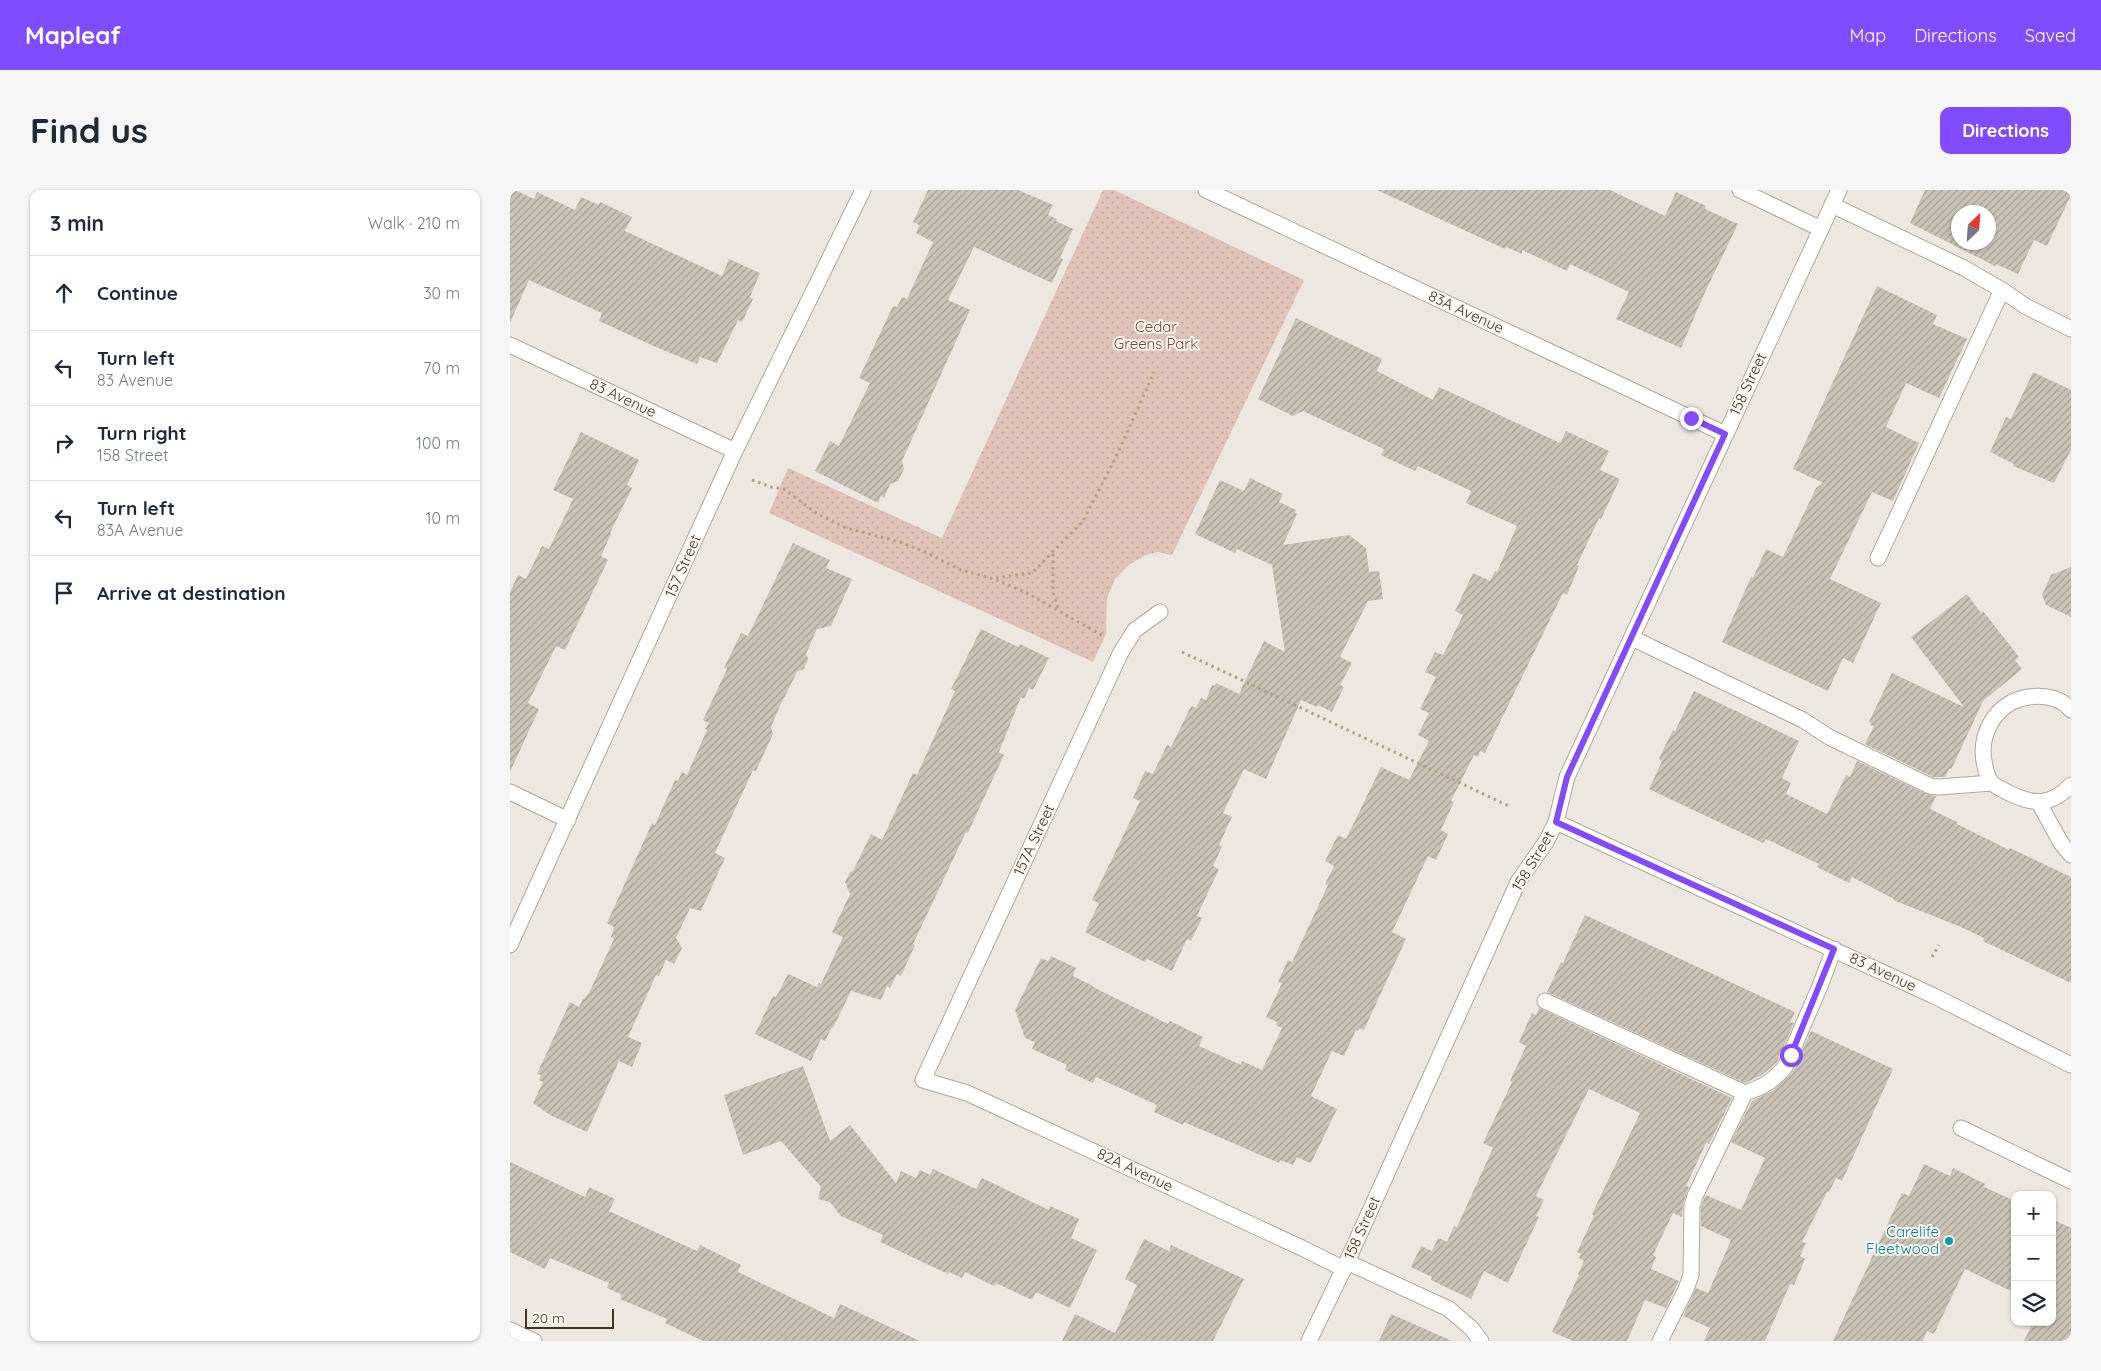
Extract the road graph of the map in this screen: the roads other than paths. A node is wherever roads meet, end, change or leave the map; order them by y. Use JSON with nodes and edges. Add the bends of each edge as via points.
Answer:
{"nodes":[{"id":1,"x":863,"y":190,"type":"edge"},
{"id":2,"x":1206,"y":190,"type":"edge"},
{"id":3,"x":1740,"y":190,"type":"edge"},
{"id":4,"x":1839,"y":190,"type":"edge"},
{"id":5,"x":1832,"y":206,"type":"junction"},
{"id":6,"x":1821,"y":229,"type":"junction"},
{"id":7,"x":2002,"y":290,"type":"junction"},
{"id":8,"x":2071,"y":329,"type":"edge"},
{"id":9,"x":510,"y":345,"type":"edge"},
{"id":10,"x":1725,"y":434,"type":"junction"},
{"id":11,"x":735,"y":451,"type":"junction"},
{"id":12,"x":1878,"y":558,"type":"dead end"},
{"id":13,"x":1160,"y":612,"type":"dead end"},
{"id":14,"x":1632,"y":638,"type":"junction"},
{"id":15,"x":2070,"y":705,"type":"edge"},
{"id":16,"x":1992,"y":783,"type":"junction"},
{"id":17,"x":2071,"y":785,"type":"edge"},
{"id":18,"x":510,"y":792,"type":"edge"},
{"id":19,"x":2039,"y":803,"type":"junction"},
{"id":20,"x":568,"y":820,"type":"junction"},
{"id":21,"x":1556,"y":822,"type":"junction"},
{"id":22,"x":2071,"y":854,"type":"edge"},
{"id":23,"x":510,"y":945,"type":"edge"},
{"id":24,"x":1834,"y":949,"type":"junction"},
{"id":25,"x":1545,"y":1001,"type":"dead end"},
{"id":26,"x":2071,"y":1065,"type":"edge"},
{"id":27,"x":923,"y":1080,"type":"joint"},
{"id":28,"x":1745,"y":1093,"type":"junction"},
{"id":29,"x":1962,"y":1128,"type":"dead end"},
{"id":30,"x":2071,"y":1181,"type":"edge"},
{"id":31,"x":1345,"y":1266,"type":"junction"},
{"id":32,"x":510,"y":1330,"type":"edge"},
{"id":33,"x":534,"y":1341,"type":"edge"},
{"id":34,"x":1309,"y":1341,"type":"edge"},
{"id":35,"x":1481,"y":1341,"type":"edge"},
{"id":36,"x":1660,"y":1341,"type":"edge"}],
"edges":[{"from":1,"to":11,"type":"street","name":"157 Street"},
{"from":2,"to":10,"type":"street","name":"83A Avenue"},
{"from":3,"to":6,"type":"street"},
{"from":4,"to":5,"type":"street","name":"158 Street"},
{"from":5,"to":6,"type":"street","name":"158 Street"},
{"from":5,"to":7,"type":"street","via":[[1964,268]]},
{"from":6,"to":10,"type":"street","name":"158 Street"},
{"from":7,"to":8,"type":"street","via":[[2025,306]]},
{"from":7,"to":12,"type":"street"},
{"from":9,"to":11,"type":"street","name":"83 Avenue"},
{"from":10,"to":14,"type":"street","name":"158 Street"},
{"from":11,"to":20,"type":"street","name":"157 Street"},
{"from":13,"to":27,"type":"street","name":"157A Street","via":[[1135,630],[1121,652]]},
{"from":14,"to":16,"type":"street","via":[[1803,720],[1829,737],[1922,783],[1939,787]]},
{"from":14,"to":21,"type":"street","name":"158 Street","via":[[1567,777]]},
{"from":15,"to":16,"type":"street","via":[[2046,696],[2036,696],[2015,701],[1998,713],[1983,742],[1984,763]]},
{"from":16,"to":19,"type":"street","via":[[2026,801]]},
{"from":17,"to":19,"type":"street","via":[[2059,796]]},
{"from":18,"to":20,"type":"street"},
{"from":19,"to":22,"type":"street","via":[[2061,843]]},
{"from":20,"to":23,"type":"street","name":"157 Street"},
{"from":21,"to":24,"type":"street","name":"83 Avenue"},
{"from":21,"to":31,"type":"street","name":"158 Street","via":[[1518,882]]},
{"from":24,"to":26,"type":"street","name":"83 Avenue"},
{"from":24,"to":28,"type":"street","via":[[1785,1066],[1764,1086]]},
{"from":25,"to":28,"type":"street"},
{"from":27,"to":31,"type":"street","name":"82A Avenue","via":[[967,1093]]},
{"from":28,"to":36,"type":"street","via":[[1695,1196],[1691,1275]]},
{"from":29,"to":30,"type":"street"},
{"from":31,"to":34,"type":"street","name":"158 Street"},
{"from":31,"to":35,"type":"street","name":"82A Avenue","via":[[1449,1309]]},
{"from":32,"to":33,"type":"street"}]}
